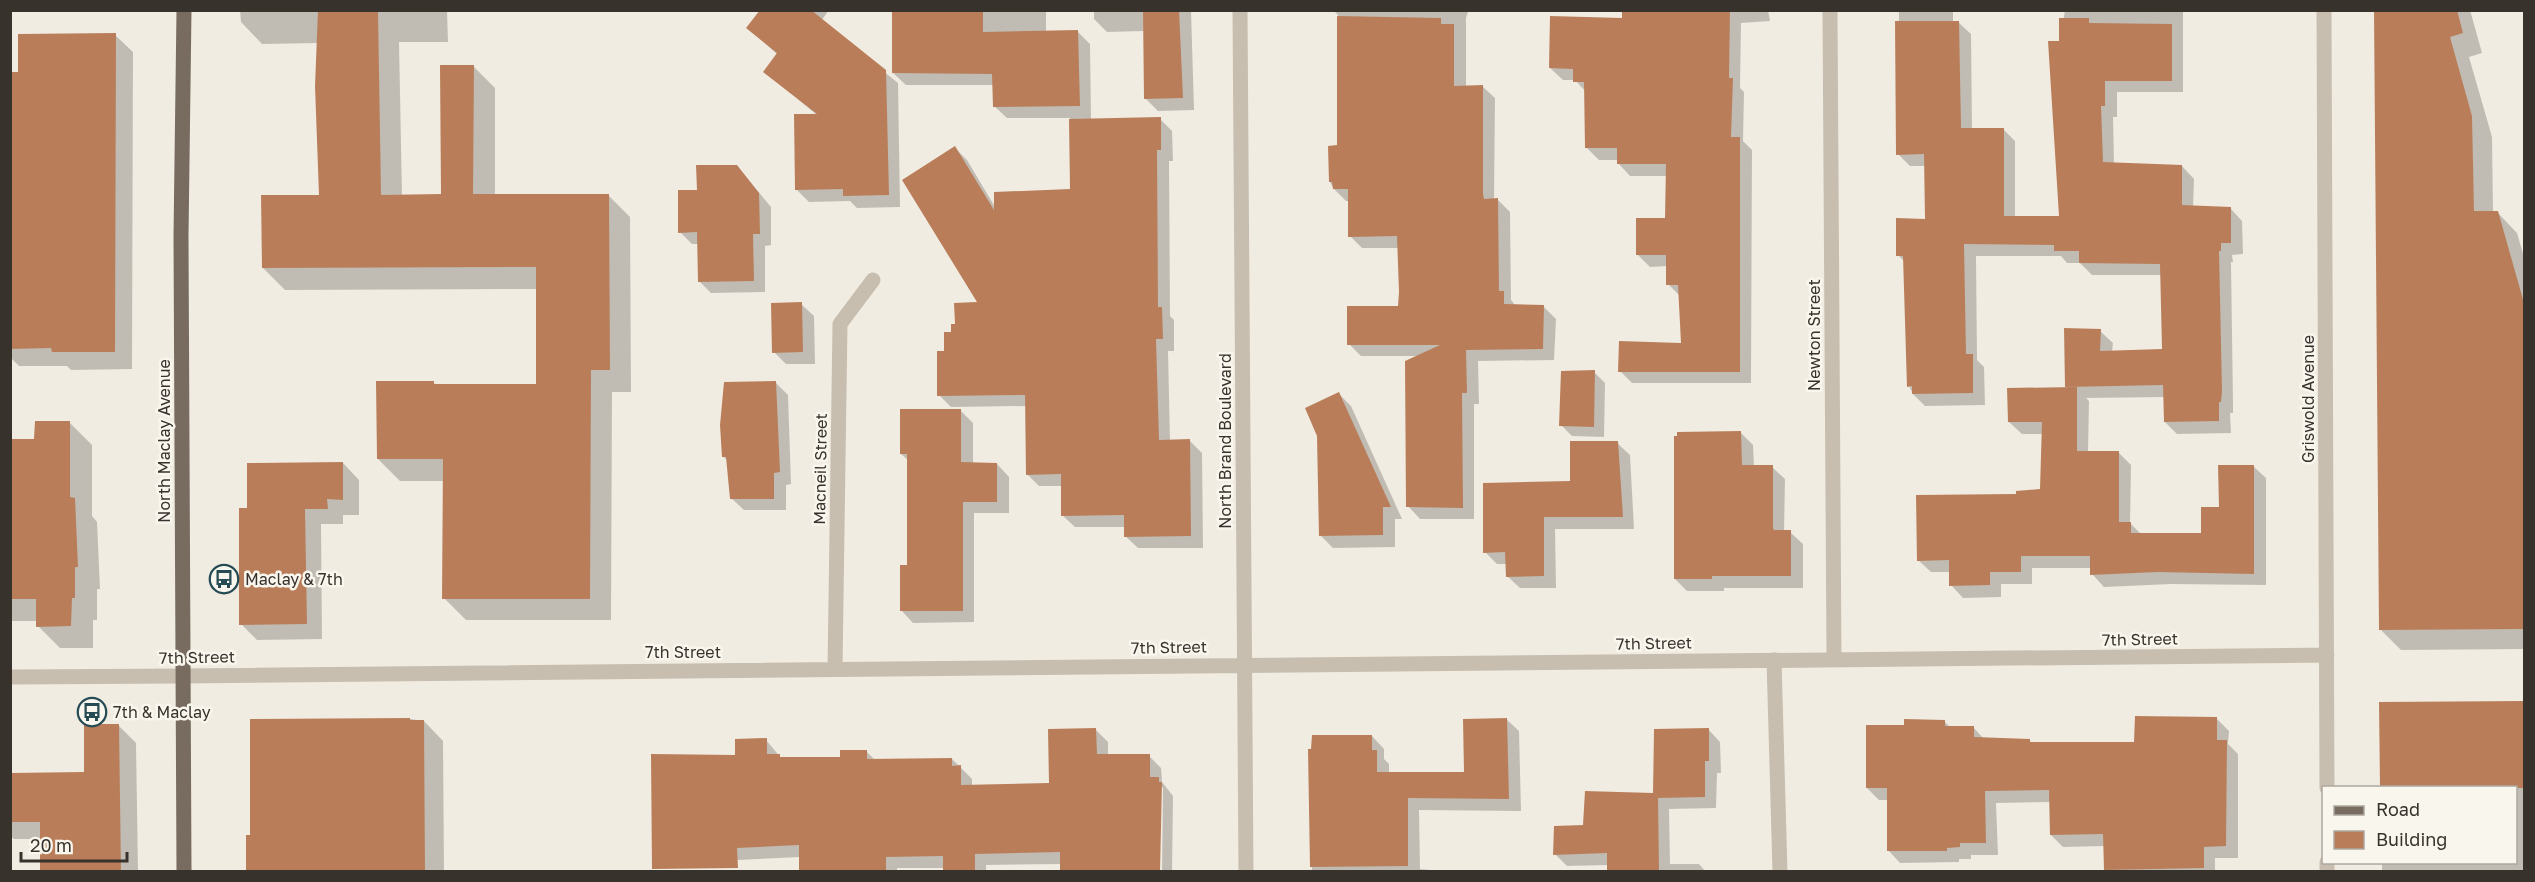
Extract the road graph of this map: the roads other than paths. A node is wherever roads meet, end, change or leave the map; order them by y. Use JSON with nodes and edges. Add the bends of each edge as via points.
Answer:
{"nodes":[{"id":1,"x":184,"y":10,"type":"edge"},
{"id":2,"x":1240,"y":10,"type":"edge"},
{"id":3,"x":1830,"y":10,"type":"edge"},
{"id":4,"x":2324,"y":10,"type":"edge"},
{"id":5,"x":873,"y":280,"type":"dead end"},
{"id":6,"x":2327,"y":655,"type":"junction"},
{"id":7,"x":1774,"y":660,"type":"junction"},
{"id":8,"x":1834,"y":660,"type":"junction"},
{"id":9,"x":1244,"y":665,"type":"junction"},
{"id":10,"x":835,"y":669,"type":"junction"},
{"id":11,"x":183,"y":676,"type":"junction"},
{"id":12,"x":10,"y":677,"type":"edge"},
{"id":13,"x":2327,"y":786,"type":"edge"},
{"id":14,"x":184,"y":872,"type":"edge"},
{"id":15,"x":1246,"y":872,"type":"edge"},
{"id":16,"x":1780,"y":872,"type":"edge"}],
"edges":[{"from":1,"to":11,"type":"main road","name":"North Maclay Avenue"},
{"from":2,"to":9,"type":"street","name":"North Brand Boulevard"},
{"from":3,"to":8,"type":"street","name":"Newton Street"},
{"from":4,"to":6,"type":"street","name":"Griswold Avenue"},
{"from":5,"to":10,"type":"street","name":"Macneil Street","via":[[840,324]]},
{"from":6,"to":8,"type":"street","name":"7th Street"},
{"from":6,"to":13,"type":"street","name":"Griswold Avenue"},
{"from":7,"to":8,"type":"street","name":"7th Street"},
{"from":7,"to":9,"type":"street","name":"7th Street"},
{"from":7,"to":16,"type":"street"},
{"from":9,"to":10,"type":"street","name":"7th Street"},
{"from":9,"to":15,"type":"street","name":"North Brand Boulevard"},
{"from":10,"to":11,"type":"street","name":"7th Street"},
{"from":11,"to":12,"type":"street","name":"7th Street"},
{"from":11,"to":14,"type":"main road","name":"North Maclay Avenue"}]}
